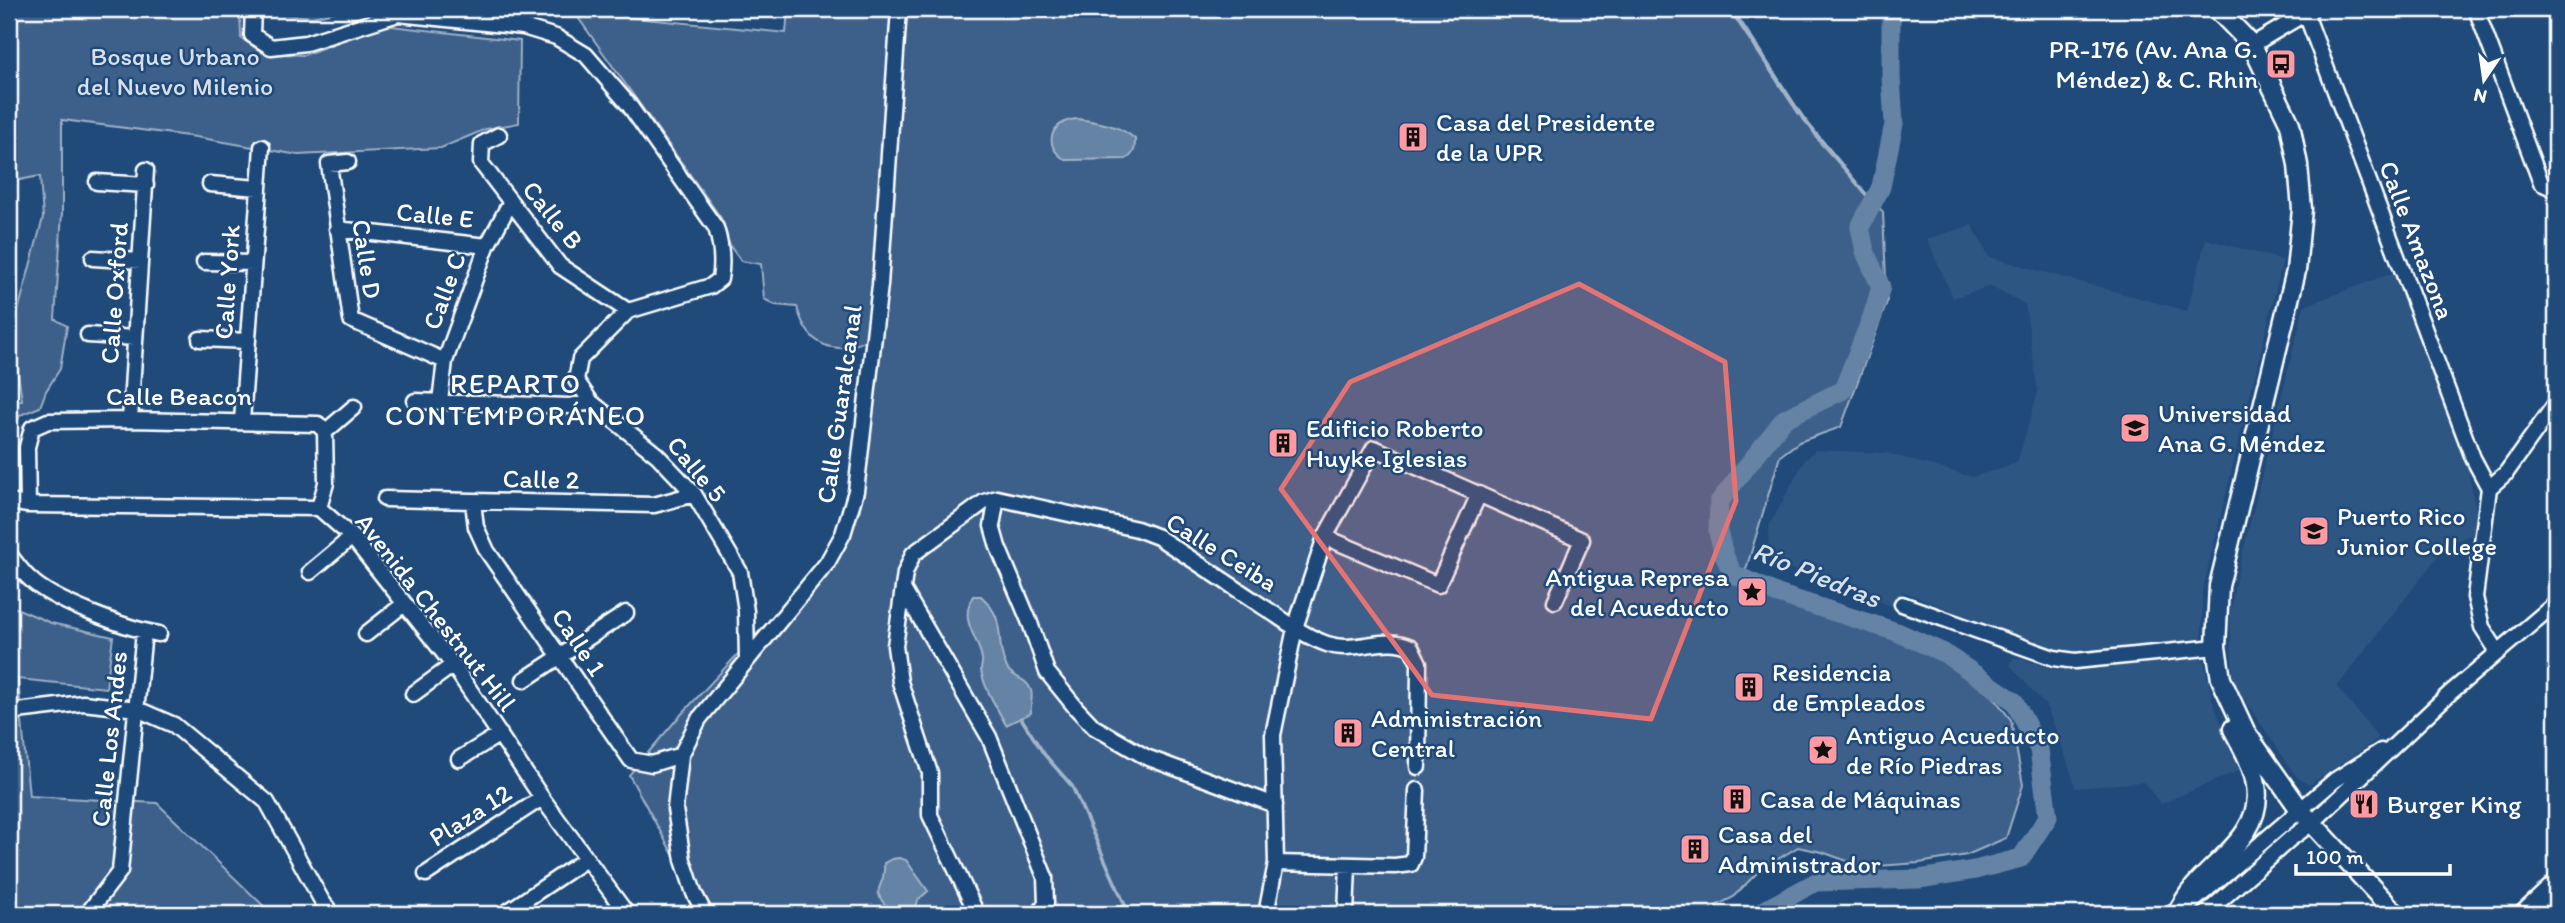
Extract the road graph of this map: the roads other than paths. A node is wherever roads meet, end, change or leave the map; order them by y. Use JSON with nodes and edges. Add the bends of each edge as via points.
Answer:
{"nodes":[{"id":1,"x":253,"y":9,"type":"edge"},
{"id":2,"x":899,"y":9,"type":"edge"},
{"id":3,"x":2217,"y":9,"type":"edge"},
{"id":4,"x":2476,"y":9,"type":"edge"},
{"id":5,"x":2307,"y":10,"type":"edge"},
{"id":6,"x":2252,"y":45,"type":"junction"},
{"id":7,"x":499,"y":135,"type":"dead end"},
{"id":8,"x":262,"y":146,"type":"dead end"},
{"id":9,"x":348,"y":162,"type":"dead end"},
{"id":10,"x":97,"y":182,"type":"dead end"},
{"id":11,"x":210,"y":184,"type":"dead end"},
{"id":12,"x":258,"y":188,"type":"junction"},
{"id":13,"x":2556,"y":190,"type":"edge"},
{"id":14,"x":510,"y":203,"type":"junction"},
{"id":15,"x":337,"y":229,"type":"junction"},
{"id":16,"x":487,"y":246,"type":"junction"},
{"id":17,"x":93,"y":258,"type":"dead end"},
{"id":18,"x":140,"y":261,"type":"junction"},
{"id":19,"x":204,"y":262,"type":"dead end"},
{"id":20,"x":253,"y":264,"type":"junction"},
{"id":21,"x":628,"y":311,"type":"junction"},
{"id":22,"x":88,"y":335,"type":"dead end"},
{"id":23,"x":135,"y":338,"type":"junction"},
{"id":24,"x":200,"y":339,"type":"dead end"},
{"id":25,"x":248,"y":341,"type":"junction"},
{"id":26,"x":445,"y":361,"type":"junction"},
{"id":27,"x":415,"y":401,"type":"dead end"},
{"id":28,"x":440,"y":401,"type":"junction"},
{"id":29,"x":591,"y":402,"type":"junction"},
{"id":30,"x":2556,"y":403,"type":"edge"},
{"id":31,"x":354,"y":407,"type":"dead end"},
{"id":32,"x":130,"y":419,"type":"junction"},
{"id":33,"x":242,"y":421,"type":"junction"},
{"id":34,"x":325,"y":432,"type":"junction"},
{"id":35,"x":2489,"y":488,"type":"junction"},
{"id":36,"x":694,"y":494,"type":"junction"},
{"id":37,"x":1479,"y":494,"type":"junction"},
{"id":38,"x":997,"y":498,"type":"junction"},
{"id":39,"x":385,"y":499,"type":"dead end"},
{"id":40,"x":9,"y":502,"type":"edge"},
{"id":41,"x":473,"y":502,"type":"junction"},
{"id":42,"x":28,"y":505,"type":"junction"},
{"id":43,"x":319,"y":508,"type":"junction"},
{"id":44,"x":352,"y":537,"type":"junction"},
{"id":45,"x":1325,"y":537,"type":"junction"},
{"id":46,"x":9,"y":554,"type":"edge"},
{"id":47,"x":310,"y":572,"type":"dead end"},
{"id":48,"x":903,"y":589,"type":"junction"},
{"id":49,"x":1555,"y":601,"type":"dead end"},
{"id":50,"x":2556,"y":603,"type":"edge"},
{"id":51,"x":404,"y":604,"type":"junction"},
{"id":52,"x":1902,"y":604,"type":"dead end"},
{"id":53,"x":626,"y":613,"type":"dead end"},
{"id":54,"x":1295,"y":628,"type":"junction"},
{"id":55,"x":366,"y":634,"type":"dead end"},
{"id":56,"x":2216,"y":647,"type":"junction"},
{"id":57,"x":2498,"y":652,"type":"junction"},
{"id":58,"x":560,"y":658,"type":"junction"},
{"id":59,"x":747,"y":660,"type":"junction"},
{"id":60,"x":453,"y":665,"type":"junction"},
{"id":61,"x":2221,"y":679,"type":"junction"},
{"id":62,"x":524,"y":680,"type":"dead end"},
{"id":63,"x":413,"y":694,"type":"dead end"},
{"id":64,"x":137,"y":709,"type":"junction"},
{"id":65,"x":9,"y":712,"type":"edge"},
{"id":66,"x":500,"y":734,"type":"junction"},
{"id":67,"x":681,"y":755,"type":"junction"},
{"id":68,"x":459,"y":759,"type":"dead end"},
{"id":69,"x":1418,"y":766,"type":"dead end"},
{"id":70,"x":1417,"y":790,"type":"dead end"},
{"id":71,"x":542,"y":797,"type":"junction"},
{"id":72,"x":1275,"y":805,"type":"junction"},
{"id":73,"x":2306,"y":817,"type":"junction"},
{"id":74,"x":586,"y":859,"type":"junction"},
{"id":75,"x":1276,"y":863,"type":"junction"},
{"id":76,"x":1348,"y":865,"type":"junction"},
{"id":77,"x":426,"y":874,"type":"dead end"},
{"id":78,"x":2556,"y":886,"type":"edge"},
{"id":79,"x":87,"y":914,"type":"edge"},
{"id":80,"x":332,"y":914,"type":"edge"},
{"id":81,"x":504,"y":914,"type":"edge"},
{"id":82,"x":627,"y":914,"type":"edge"},
{"id":83,"x":705,"y":914,"type":"edge"},
{"id":84,"x":977,"y":914,"type":"edge"},
{"id":85,"x":1039,"y":914,"type":"edge"},
{"id":86,"x":1266,"y":914,"type":"edge"},
{"id":87,"x":1346,"y":914,"type":"edge"},
{"id":88,"x":2177,"y":914,"type":"edge"},
{"id":89,"x":2205,"y":914,"type":"edge"},
{"id":90,"x":2396,"y":914,"type":"edge"},
{"id":91,"x":2526,"y":914,"type":"edge"}],
"edges":[{"from":1,"to":21,"type":"street","via":[[251,35],[271,47],[306,43],[398,14],[523,27],[556,37],[586,55],[629,105],[720,239],[720,279],[711,286]]},
{"from":2,"to":59,"type":"street","name":"Calle Guaralcanal","via":[[880,285],[852,512],[827,563]]},
{"from":3,"to":6,"type":"main road"},
{"from":4,"to":13,"type":"street","via":[[2541,183]]},
{"from":5,"to":6,"type":"street"},
{"from":5,"to":35,"type":"street","name":"Calle Amazona","via":[[2473,458]]},
{"from":6,"to":56,"type":"main road","via":[[2290,124],[2302,209],[2296,271],[2219,586]]},
{"from":7,"to":14,"type":"street","name":"Calle B","via":[[482,144],[481,163]]},
{"from":8,"to":12,"type":"street","name":"Calle York"},
{"from":9,"to":15,"type":"street","name":"Calle D","via":[[329,164]]},
{"from":10,"to":18,"type":"street","name":"Calle Oxford","via":[[146,177]]},
{"from":11,"to":12,"type":"street"},
{"from":12,"to":20,"type":"street","name":"Calle York"},
{"from":14,"to":16,"type":"street","name":"Calle C"},
{"from":14,"to":21,"type":"street","name":"Calle B","via":[[560,267]]},
{"from":15,"to":16,"type":"street","name":"Calle E"},
{"from":15,"to":26,"type":"street","name":"Calle D","via":[[351,320]]},
{"from":16,"to":26,"type":"street","name":"Calle C"},
{"from":17,"to":18,"type":"street"},
{"from":18,"to":23,"type":"street","name":"Calle Oxford"},
{"from":19,"to":20,"type":"street"},
{"from":20,"to":25,"type":"street","name":"Calle York"},
{"from":21,"to":29,"type":"street","name":"Calle 5","via":[[580,359],[576,380]]},
{"from":22,"to":23,"type":"street"},
{"from":23,"to":32,"type":"street","name":"Calle Oxford"},
{"from":24,"to":25,"type":"street"},
{"from":25,"to":33,"type":"street","name":"Calle York"},
{"from":26,"to":28,"type":"street","name":"Calle C"},
{"from":27,"to":28,"type":"street"},
{"from":28,"to":29,"type":"street","via":[[570,406]]},
{"from":29,"to":36,"type":"street","name":"Calle 5","via":[[657,455]]},
{"from":30,"to":35,"type":"street","via":[[2506,473]]},
{"from":31,"to":34,"type":"street"},
{"from":32,"to":33,"type":"street","name":"Calle Beacon"},
{"from":32,"to":42,"type":"street","name":"Calle Beacon","via":[[48,421],[32,428],[27,447]]},
{"from":33,"to":34,"type":"street","name":"Calle Beacon","via":[[306,422],[318,424]]},
{"from":34,"to":43,"type":"street","via":[[326,483]]},
{"from":35,"to":57,"type":"street","via":[[2475,597],[2482,627]]},
{"from":36,"to":41,"type":"street","name":"Calle 2","via":[[654,505]]},
{"from":36,"to":59,"type":"street","name":"Calle 5","via":[[740,572]]},
{"from":37,"to":45,"type":"street","via":[[1374,448]]},
{"from":37,"to":45,"type":"street","via":[[1437,585]]},
{"from":37,"to":49,"type":"street","via":[[1582,540]]},
{"from":38,"to":48,"type":"street","via":[[984,502],[913,554]]},
{"from":38,"to":54,"type":"street","name":"Calle Ceiba","via":[[1138,528]]},
{"from":38,"to":72,"type":"street","via":[[992,526],[998,547],[1047,672],[1076,708],[1094,727],[1146,757]]},
{"from":39,"to":41,"type":"street","name":"Calle 2"},
{"from":40,"to":42,"type":"street","name":"Avenida Chestnut Hill"},
{"from":41,"to":58,"type":"street","name":"Calle 1","via":[[476,527],[487,551]]},
{"from":42,"to":43,"type":"street","name":"Avenida Chestnut Hill"},
{"from":43,"to":44,"type":"street","name":"Avenida Chestnut Hill"},
{"from":44,"to":47,"type":"street"},
{"from":44,"to":51,"type":"street","name":"Avenida Chestnut Hill"},
{"from":45,"to":54,"type":"street"},
{"from":46,"to":64,"type":"street","name":"Calle Los Andes","via":[[31,581],[64,601],[151,633]]},
{"from":48,"to":84,"type":"street","via":[[895,646],[900,682],[930,773],[930,815]]},
{"from":48,"to":85,"type":"street","via":[[989,737],[1045,877],[1046,903]]},
{"from":50,"to":57,"type":"street"},
{"from":51,"to":55,"type":"street"},
{"from":51,"to":60,"type":"street","name":"Avenida Chestnut Hill"},
{"from":52,"to":56,"type":"street","via":[[2054,658],[2075,661]]},
{"from":53,"to":58,"type":"street"},
{"from":54,"to":69,"type":"street","name":"Calle Ceiba","via":[[1331,646],[1387,641],[1411,647],[1419,663]]},
{"from":54,"to":72,"type":"street","via":[[1273,735]]},
{"from":56,"to":61,"type":"main road"},
{"from":57,"to":73,"type":"street","via":[[2394,744],[2335,780]]},
{"from":58,"to":62,"type":"street"},
{"from":58,"to":67,"type":"street","name":"Calle 1","via":[[631,760],[652,764]]},
{"from":59,"to":67,"type":"street","name":"Calle Guaralcanal","via":[[699,719]]},
{"from":60,"to":63,"type":"street"},
{"from":60,"to":66,"type":"street","name":"Avenida Chestnut Hill"},
{"from":61,"to":73,"type":"main road","via":[[2246,733]]},
{"from":61,"to":88,"type":"main road","via":[[2220,697],[2257,786],[2256,807],[2235,847],[2191,891]]},
{"from":64,"to":65,"type":"street","via":[[83,704]]},
{"from":64,"to":79,"type":"street","name":"Calle Los Andes","via":[[120,871]]},
{"from":64,"to":80,"type":"street","via":[[174,725],[267,802]]},
{"from":66,"to":68,"type":"street"},
{"from":66,"to":71,"type":"street","name":"Avenida Chestnut Hill"},
{"from":67,"to":83,"type":"street","name":"Calle Guaralcanal","via":[[675,809],[683,860]]},
{"from":70,"to":76,"type":"street","via":[[1411,864]]},
{"from":71,"to":74,"type":"street","name":"Avenida Chestnut Hill"},
{"from":71,"to":77,"type":"street","name":"Plaza 12"},
{"from":72,"to":75,"type":"street"},
{"from":73,"to":88,"type":"street","via":[[2284,822]]},
{"from":73,"to":89,"type":"street","via":[[2290,839]]},
{"from":73,"to":90,"type":"main road"},
{"from":74,"to":81,"type":"street"},
{"from":74,"to":82,"type":"street","name":"Avenida Chestnut Hill"},
{"from":75,"to":76,"type":"street"},
{"from":75,"to":86,"type":"street"},
{"from":76,"to":87,"type":"street"},
{"from":78,"to":91,"type":"highway"}]}
